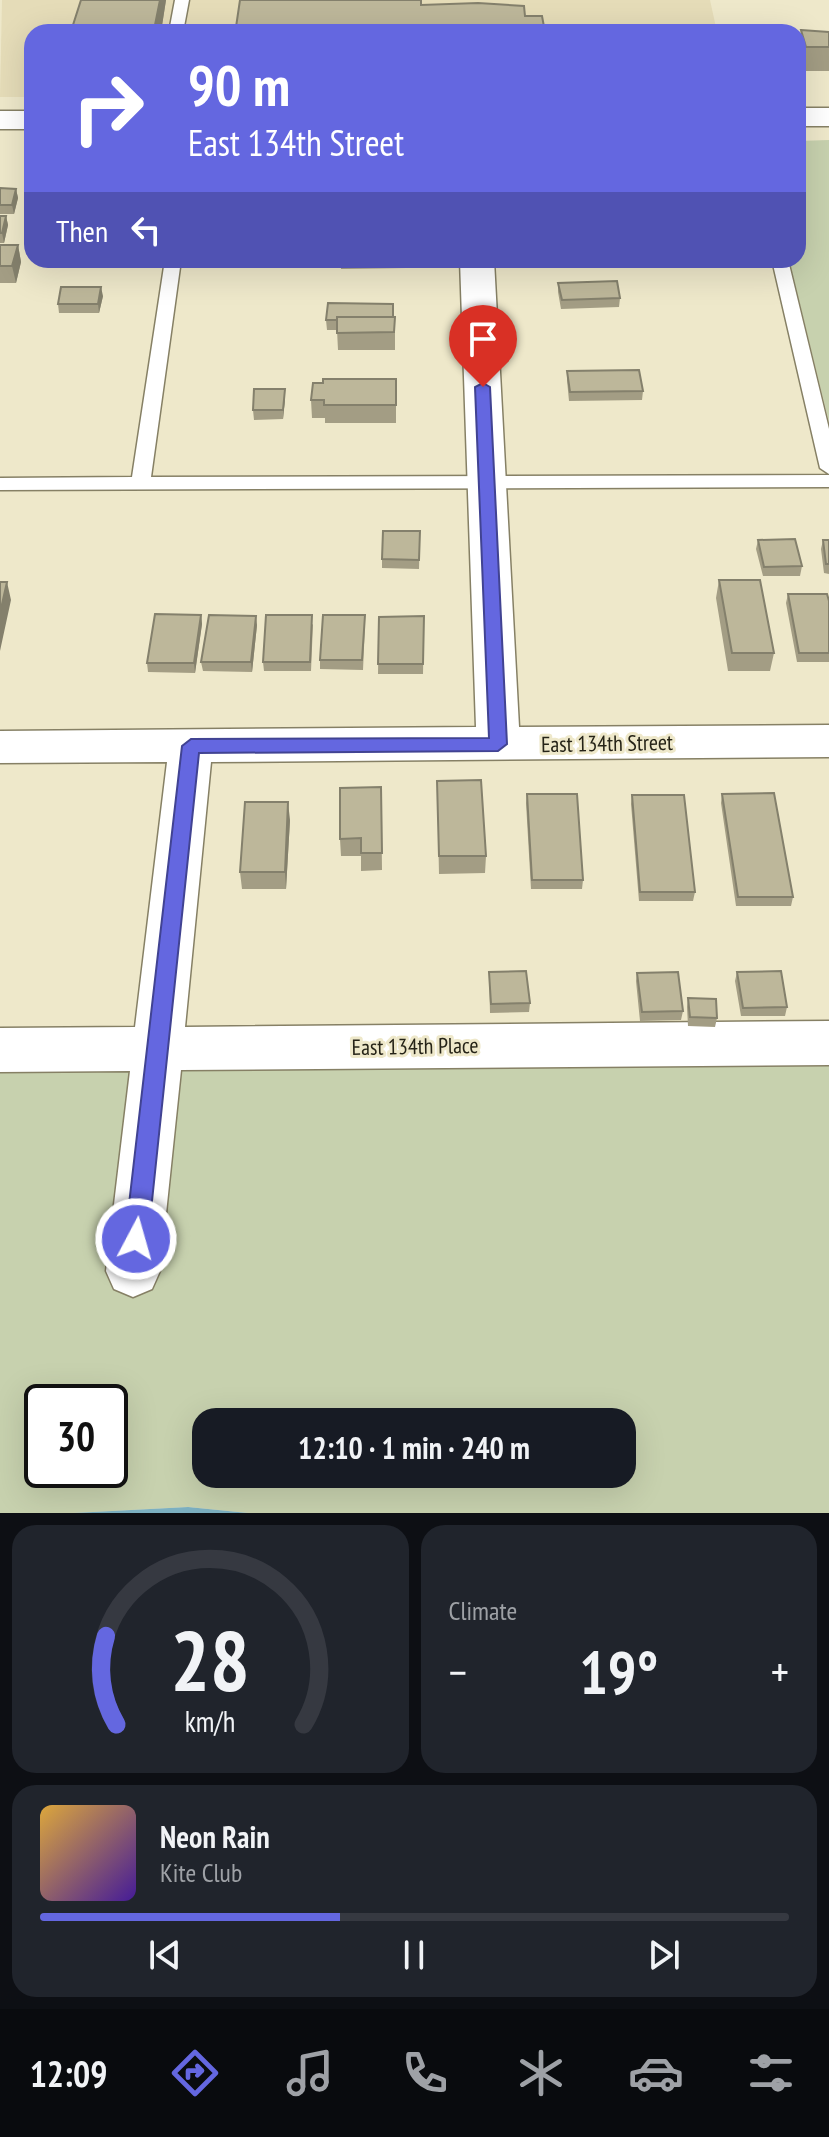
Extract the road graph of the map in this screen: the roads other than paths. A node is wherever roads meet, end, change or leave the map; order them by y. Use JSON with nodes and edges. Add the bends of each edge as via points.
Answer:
{"nodes":[{"id":1,"x":182,"y":0,"type":"edge"},
{"id":2,"x":178,"y":24,"type":"edge"},
{"id":3,"x":806,"y":117,"type":"edge"},
{"id":4,"x":829,"y":117,"type":"edge"},
{"id":5,"x":0,"y":120,"type":"edge"},
{"id":6,"x":24,"y":120,"type":"edge"},
{"id":7,"x":172,"y":268,"type":"edge"},
{"id":8,"x":477,"y":268,"type":"edge"},
{"id":9,"x":782,"y":268,"type":"edge"},
{"id":10,"x":829,"y":468,"type":"edge"},
{"id":11,"x":829,"y":481,"type":"edge"},
{"id":12,"x":487,"y":483,"type":"junction"},
{"id":13,"x":0,"y":484,"type":"edge"},
{"id":14,"x":141,"y":484,"type":"junction"},
{"id":15,"x":829,"y":741,"type":"edge"},
{"id":16,"x":498,"y":744,"type":"junction"},
{"id":17,"x":191,"y":746,"type":"junction"},
{"id":18,"x":0,"y":747,"type":"edge"},
{"id":19,"x":829,"y":1043,"type":"edge"},
{"id":20,"x":157,"y":1048,"type":"junction"},
{"id":21,"x":0,"y":1050,"type":"edge"},
{"id":22,"x":133,"y":1271,"type":"dead end"}],
"edges":[{"from":1,"to":2,"type":"lane"},
{"from":3,"to":4,"type":"street"},
{"from":5,"to":6,"type":"street"},
{"from":7,"to":14,"type":"lane"},
{"from":8,"to":12,"type":"street"},
{"from":9,"to":10,"type":"lane"},
{"from":11,"to":12,"type":"lane"},
{"from":12,"to":14,"type":"lane"},
{"from":12,"to":16,"type":"street"},
{"from":13,"to":14,"type":"lane"},
{"from":15,"to":16,"type":"street","name":"East 134th Street"},
{"from":16,"to":17,"type":"street","name":"East 134th Street"},
{"from":17,"to":18,"type":"street","name":"East 134th Street"},
{"from":17,"to":20,"type":"street"},
{"from":19,"to":20,"type":"street","name":"East 134th Place"},
{"from":20,"to":21,"type":"street","name":"East 134th Place"},
{"from":20,"to":22,"type":"street"}]}
